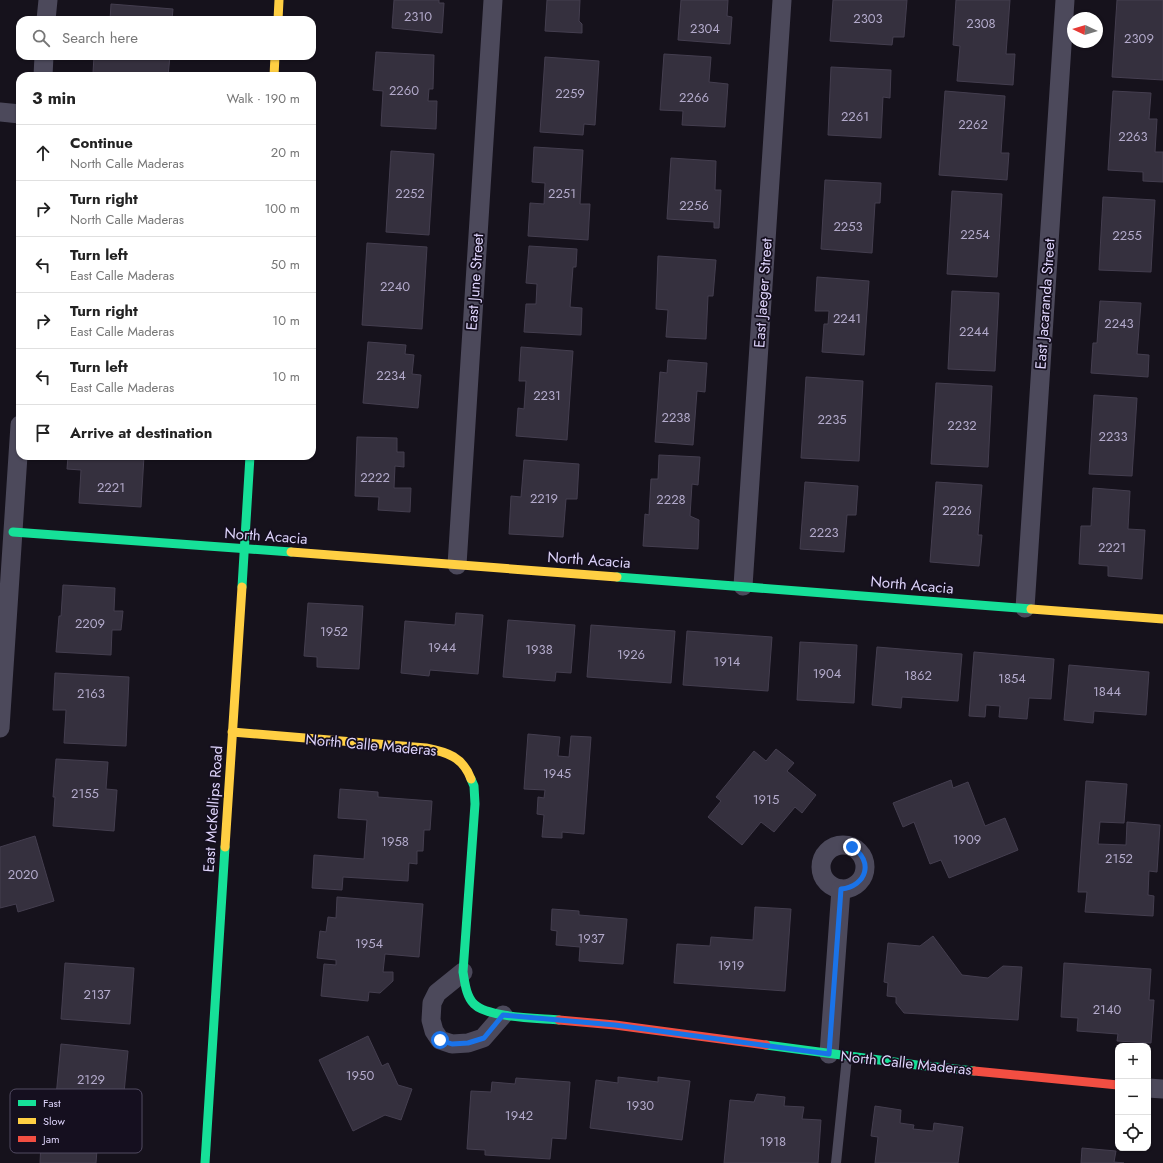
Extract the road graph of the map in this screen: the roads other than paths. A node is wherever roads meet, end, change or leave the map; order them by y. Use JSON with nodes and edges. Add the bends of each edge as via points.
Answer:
{"nodes":[{"id":1,"x":48,"y":0,"type":"edge"},
{"id":2,"x":279,"y":0,"type":"edge"},
{"id":3,"x":494,"y":0,"type":"edge"},
{"id":4,"x":782,"y":0,"type":"edge"},
{"id":5,"x":1065,"y":0,"type":"edge"},
{"id":6,"x":46,"y":16,"type":"edge"},
{"id":7,"x":278,"y":16,"type":"edge"},
{"id":8,"x":44,"y":60,"type":"edge"},
{"id":9,"x":275,"y":60,"type":"edge"},
{"id":10,"x":43,"y":72,"type":"edge"},
{"id":11,"x":274,"y":72,"type":"edge"},
{"id":12,"x":0,"y":112,"type":"edge"},
{"id":13,"x":16,"y":114,"type":"edge"},
{"id":14,"x":18,"y":460,"type":"edge"},
{"id":15,"x":250,"y":460,"type":"edge"},
{"id":16,"x":13,"y":532,"type":"junction"},
{"id":17,"x":244,"y":548,"type":"junction"},
{"id":18,"x":457,"y":565,"type":"junction"},
{"id":19,"x":743,"y":586,"type":"junction"},
{"id":20,"x":1025,"y":608,"type":"junction"},
{"id":21,"x":1163,"y":619,"type":"edge"},
{"id":22,"x":0,"y":728,"type":"edge"},
{"id":23,"x":232,"y":732,"type":"junction"},
{"id":24,"x":841,"y":889,"type":"dead end"},
{"id":25,"x":462,"y":972,"type":"junction"},
{"id":26,"x":503,"y":1015,"type":"junction"},
{"id":27,"x":838,"y":1056,"type":"junction"},
{"id":28,"x":1115,"y":1085,"type":"edge"},
{"id":29,"x":1151,"y":1088,"type":"edge"},
{"id":30,"x":1163,"y":1089,"type":"edge"},
{"id":31,"x":205,"y":1163,"type":"edge"},
{"id":32,"x":836,"y":1163,"type":"edge"}],
"edges":[{"from":1,"to":6,"type":"street"},
{"from":2,"to":7,"type":"street"},
{"from":3,"to":18,"type":"street","name":"East June Street"},
{"from":4,"to":19,"type":"street","name":"East Jaeger Street"},
{"from":5,"to":20,"type":"street","name":"East Jacaranda Street"},
{"from":8,"to":10,"type":"street"},
{"from":9,"to":11,"type":"street"},
{"from":12,"to":13,"type":"street"},
{"from":14,"to":16,"type":"street"},
{"from":15,"to":17,"type":"street","name":"East McKellips Road"},
{"from":16,"to":17,"type":"street","name":"North Acacia"},
{"from":16,"to":22,"type":"street"},
{"from":17,"to":18,"type":"street","name":"North Acacia"},
{"from":17,"to":23,"type":"street","name":"East McKellips Road"},
{"from":18,"to":19,"type":"street","name":"North Acacia"},
{"from":19,"to":20,"type":"street","name":"North Acacia"},
{"from":20,"to":21,"type":"street","name":"North Acacia"},
{"from":23,"to":25,"type":"street","name":"North Calle Maderas","via":[[426,748],[442,751],[456,758],[468,770],[474,786],[475,804]]},
{"from":23,"to":31,"type":"street","name":"East McKellips Road"},
{"from":24,"to":27,"type":"street"},
{"from":25,"to":26,"type":"street","name":"North Calle Maderas","via":[[465,990],[473,1004],[487,1012]]},
{"from":25,"to":26,"type":"street","via":[[437,992],[432,1004],[431,1020],[440,1040],[457,1044],[484,1038]]},
{"from":26,"to":27,"type":"street","name":"North Calle Maderas","via":[[615,1025]]},
{"from":27,"to":28,"type":"street","name":"North Calle Maderas"},
{"from":27,"to":32,"type":"lane"},
{"from":29,"to":30,"type":"street"}]}
